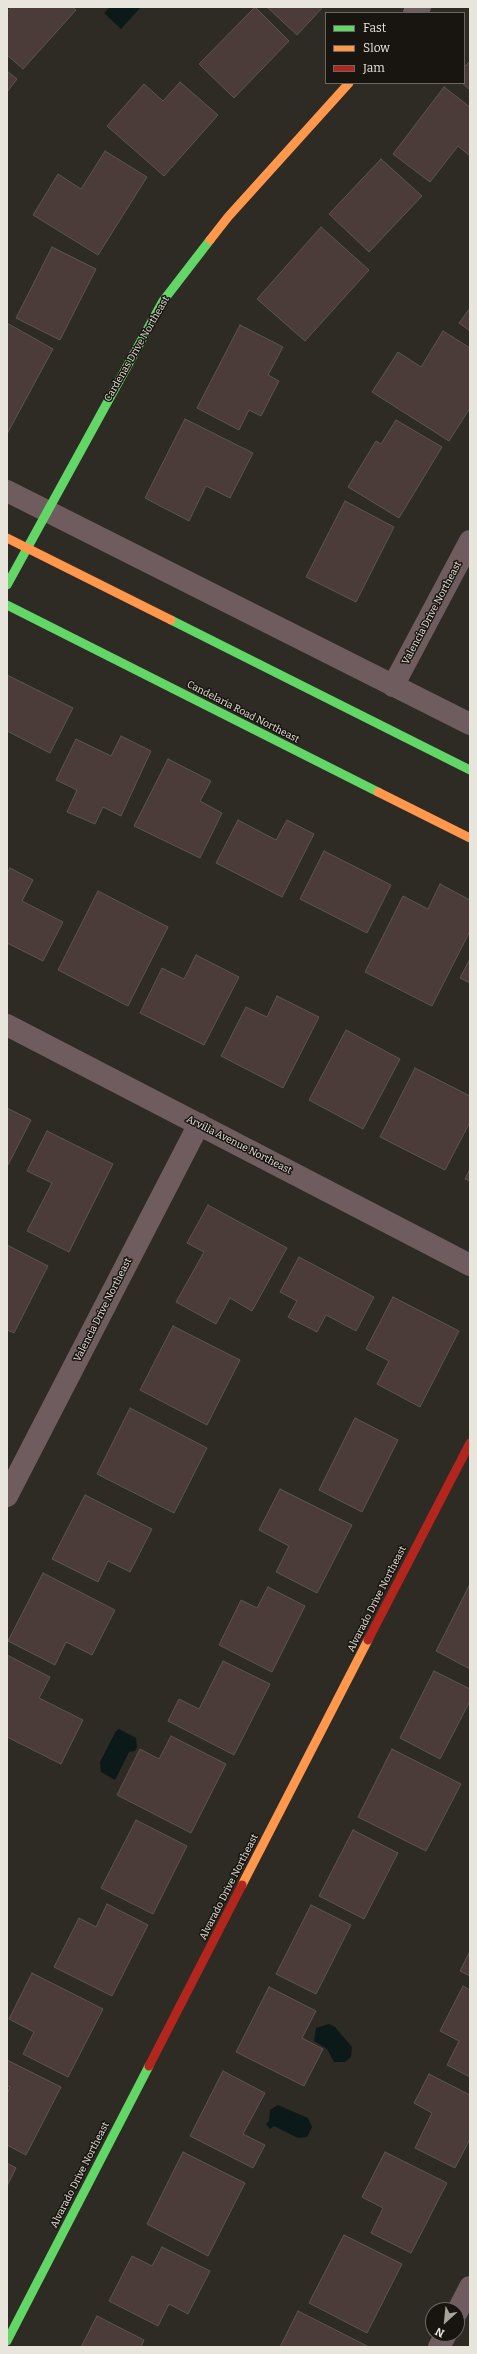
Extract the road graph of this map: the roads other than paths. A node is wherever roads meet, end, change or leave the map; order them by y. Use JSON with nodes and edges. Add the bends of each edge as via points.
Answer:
{"nodes":[{"id":1,"x":348,"y":84,"type":"edge"},
{"id":2,"x":7,"y":491,"type":"edge"},
{"id":3,"x":46,"y":511,"type":"junction"},
{"id":4,"x":7,"y":538,"type":"edge"},
{"id":5,"x":470,"y":541,"type":"edge"},
{"id":6,"x":28,"y":548,"type":"junction"},
{"id":7,"x":7,"y":586,"type":"edge"},
{"id":8,"x":7,"y":605,"type":"edge"},
{"id":9,"x":394,"y":686,"type":"junction"},
{"id":10,"x":470,"y":724,"type":"edge"},
{"id":11,"x":470,"y":770,"type":"edge"},
{"id":12,"x":470,"y":838,"type":"edge"},
{"id":13,"x":7,"y":1025,"type":"edge"},
{"id":14,"x":199,"y":1124,"type":"junction"},
{"id":15,"x":470,"y":1265,"type":"edge"},
{"id":16,"x":470,"y":1443,"type":"edge"},
{"id":17,"x":7,"y":1496,"type":"edge"},
{"id":18,"x":470,"y":2287,"type":"edge"},
{"id":19,"x":462,"y":2302,"type":"edge"},
{"id":20,"x":7,"y":2340,"type":"edge"}],
"edges":[{"from":1,"to":3,"type":"street","name":"Cardenas Drive Northeast","via":[[228,217],[162,301]]},
{"from":2,"to":3,"type":"street"},
{"from":3,"to":6,"type":"street","name":"Cardenas Drive Northeast"},
{"from":3,"to":9,"type":"street"},
{"from":4,"to":6,"type":"street"},
{"from":5,"to":9,"type":"street","name":"Valencia Drive Northeast"},
{"from":6,"to":7,"type":"street","name":"Cardenas Drive Northeast"},
{"from":6,"to":11,"type":"street"},
{"from":8,"to":12,"type":"street","name":"Candelaria Road Northeast"},
{"from":9,"to":10,"type":"street"},
{"from":13,"to":14,"type":"street","name":"Arvilla Avenue Northeast"},
{"from":14,"to":15,"type":"street","name":"Arvilla Avenue Northeast"},
{"from":14,"to":17,"type":"street","name":"Valencia Drive Northeast"},
{"from":16,"to":20,"type":"street","name":"Alvarado Drive Northeast"},
{"from":18,"to":19,"type":"street"}]}
